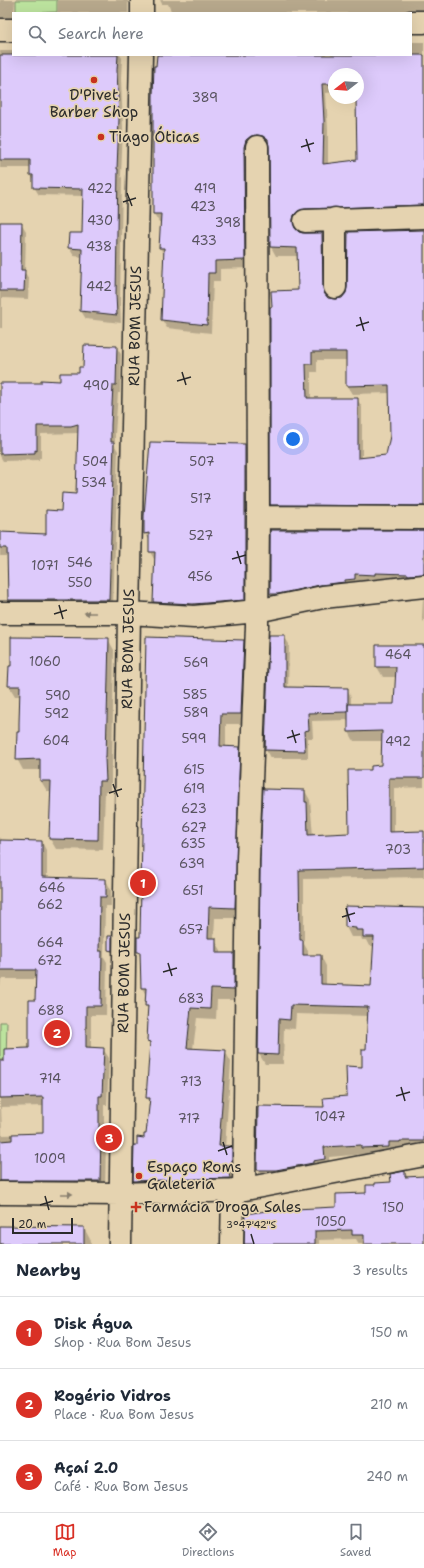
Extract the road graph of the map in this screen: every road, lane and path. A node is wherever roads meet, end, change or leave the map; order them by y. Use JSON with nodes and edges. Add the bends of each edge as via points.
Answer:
{"nodes":[{"id":1,"x":142,"y":0,"type":"edge"},
{"id":2,"x":142,"y":12,"type":"edge"},
{"id":3,"x":412,"y":22,"type":"edge"},
{"id":4,"x":424,"y":22,"type":"edge"},
{"id":5,"x":0,"y":30,"type":"edge"},
{"id":6,"x":12,"y":30,"type":"edge"},
{"id":7,"x":141,"y":56,"type":"edge"},
{"id":8,"x":258,"y":147,"type":"dead end"},
{"id":9,"x":424,"y":217,"type":"edge"},
{"id":10,"x":335,"y":219,"type":"junction"},
{"id":11,"x":305,"y":221,"type":"dead end"},
{"id":12,"x":336,"y":287,"type":"dead end"},
{"id":13,"x":258,"y":517,"type":"junction"},
{"id":14,"x":424,"y":518,"type":"edge"},
{"id":15,"x":424,"y":586,"type":"edge"},
{"id":16,"x":257,"y":611,"type":"junction"},
{"id":17,"x":0,"y":613,"type":"edge"},
{"id":18,"x":129,"y":613,"type":"junction"},
{"id":19,"x":424,"y":1155,"type":"edge"},
{"id":20,"x":239,"y":1189,"type":"junction"},
{"id":21,"x":0,"y":1193,"type":"edge"},
{"id":22,"x":120,"y":1194,"type":"junction"},
{"id":23,"x":120,"y":1244,"type":"edge"},
{"id":24,"x":232,"y":1244,"type":"edge"}],
"edges":[{"from":1,"to":2,"type":"street"},
{"from":3,"to":4,"type":"street"},
{"from":5,"to":6,"type":"street"},
{"from":7,"to":18,"type":"street","name":"RUA BOM JESUS"},
{"from":8,"to":13,"type":"street"},
{"from":9,"to":10,"type":"street"},
{"from":10,"to":11,"type":"street"},
{"from":10,"to":12,"type":"street"},
{"from":13,"to":14,"type":"street"},
{"from":13,"to":16,"type":"street"},
{"from":15,"to":16,"type":"street","via":[[323,597]]},
{"from":16,"to":18,"type":"street","via":[[194,617]]},
{"from":16,"to":20,"type":"street"},
{"from":18,"to":17,"type":"street","one_way":true},
{"from":18,"to":22,"type":"street","name":"RUA BOM JESUS"},
{"from":19,"to":20,"type":"street"},
{"from":20,"to":22,"type":"street"},
{"from":20,"to":24,"type":"street"},
{"from":21,"to":22,"type":"street","one_way":true},
{"from":22,"to":23,"type":"street","name":"RUA BOM JESUS"}]}
